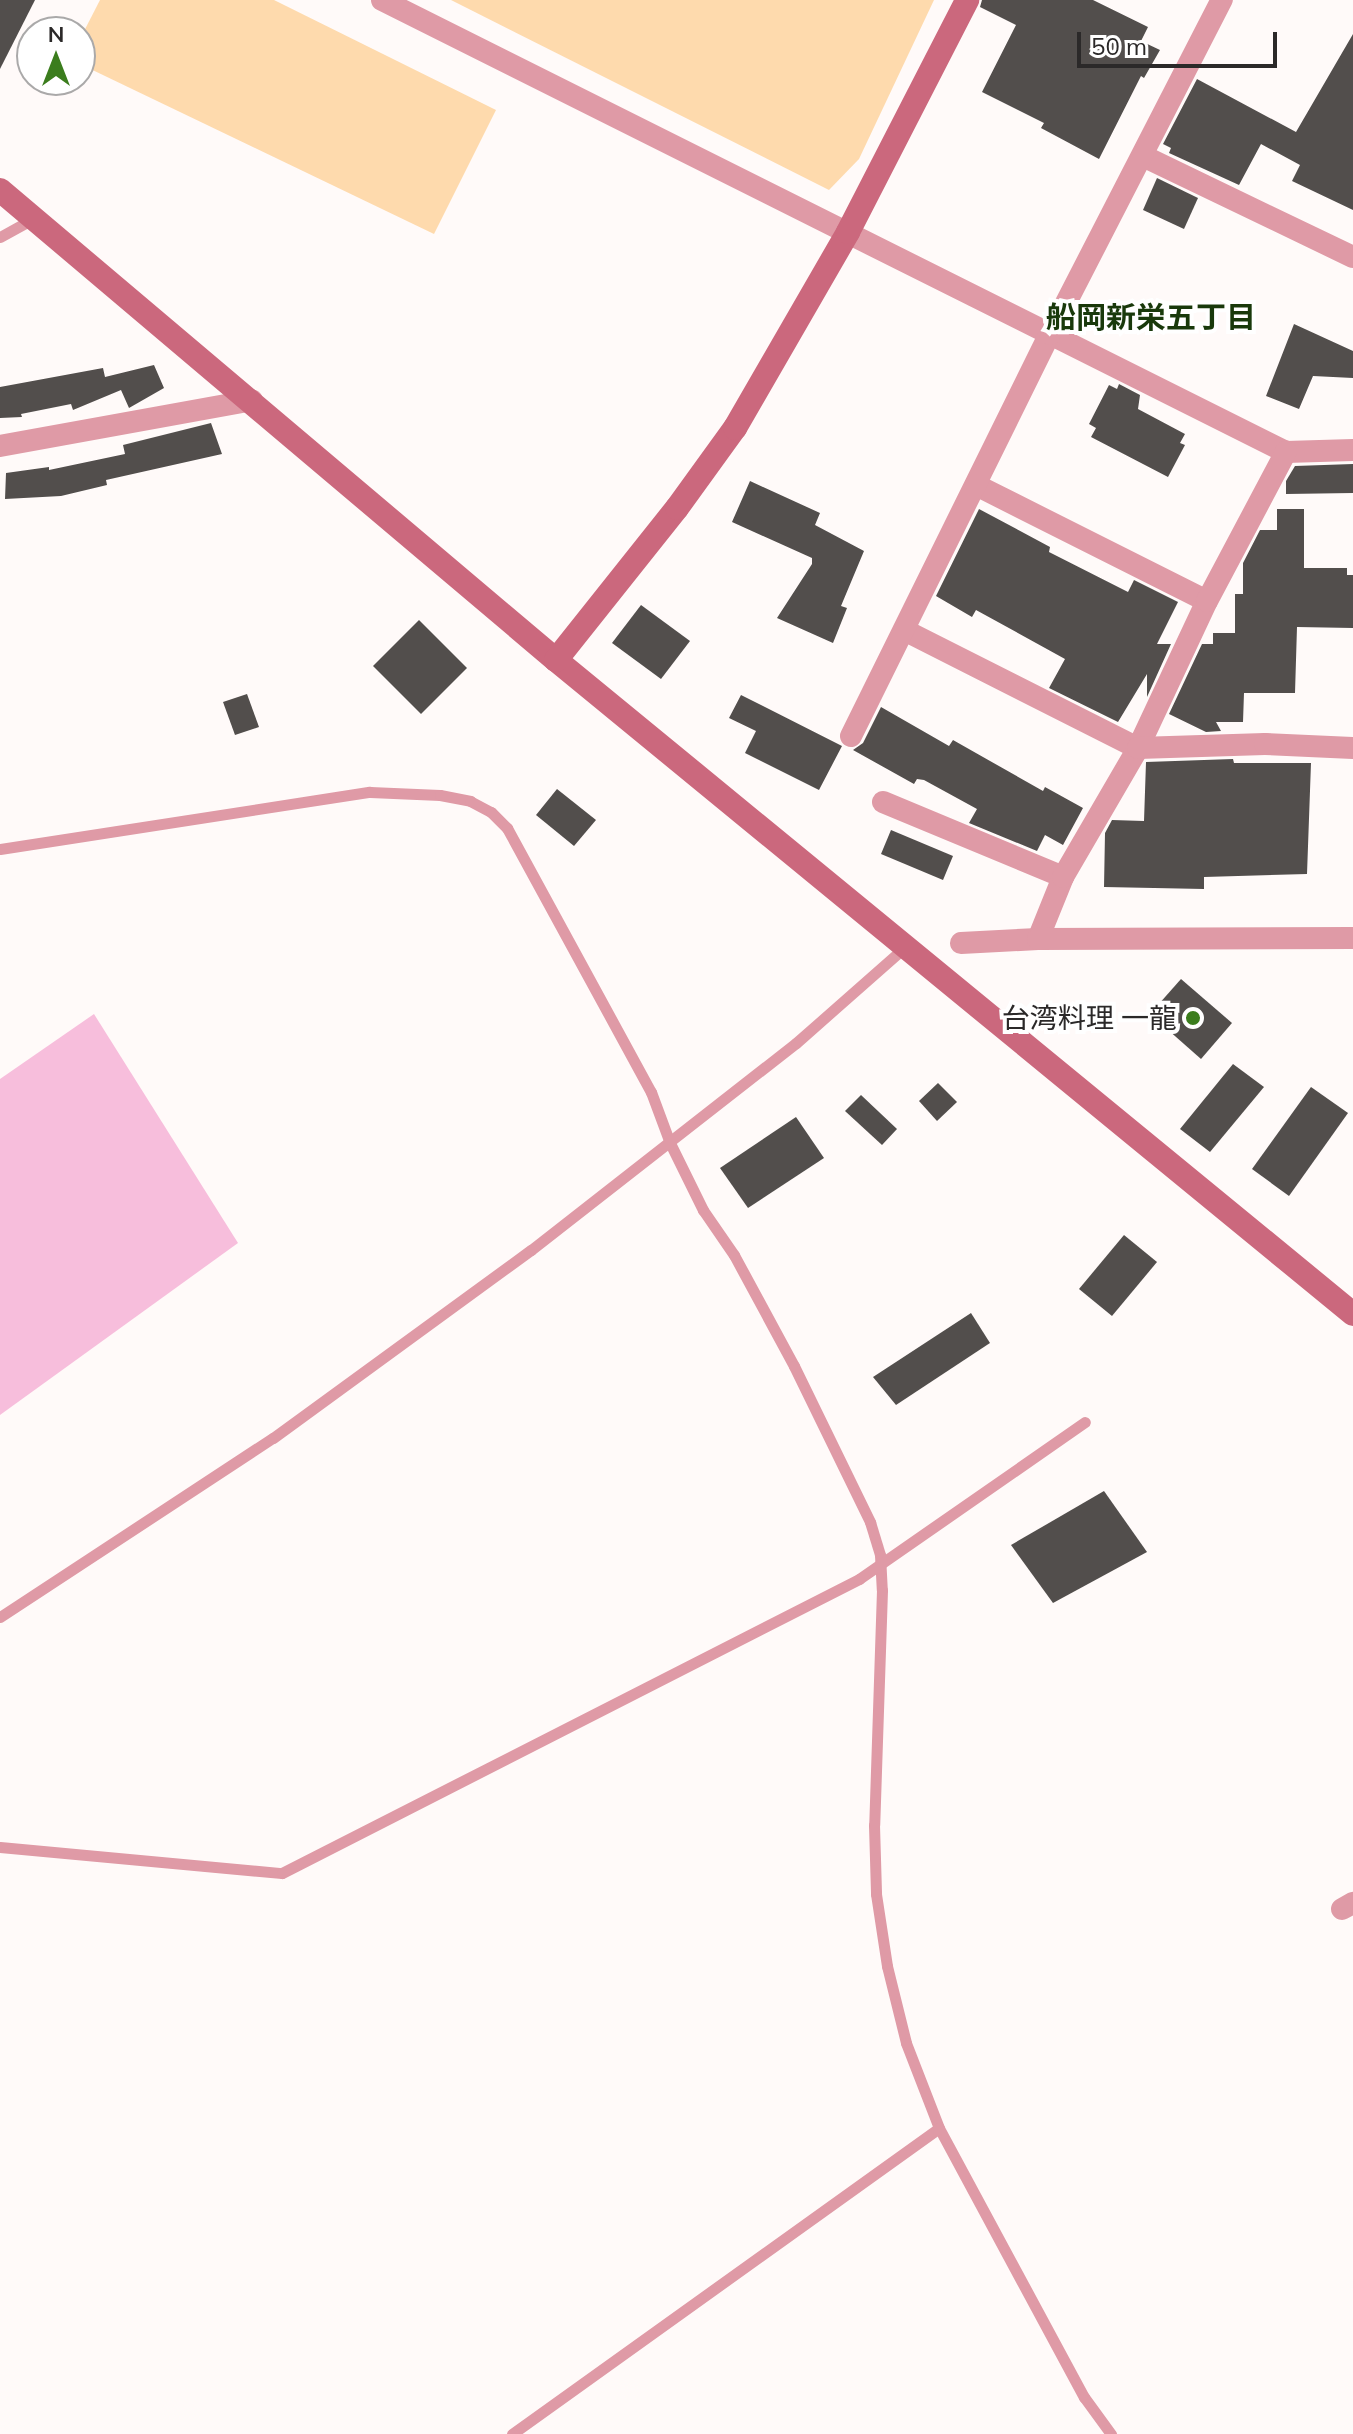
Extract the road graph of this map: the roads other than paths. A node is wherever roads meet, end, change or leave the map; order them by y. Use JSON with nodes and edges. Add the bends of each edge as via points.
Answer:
{"nodes":[{"id":1,"x":382,"y":0,"type":"edge"},
{"id":2,"x":967,"y":0,"type":"edge"},
{"id":3,"x":1222,"y":0,"type":"edge"},
{"id":4,"x":1143,"y":156,"type":"junction"},
{"id":5,"x":0,"y":190,"type":"edge"},
{"id":6,"x":35,"y":218,"type":"junction"},
{"id":7,"x":848,"y":232,"type":"junction"},
{"id":8,"x":0,"y":237,"type":"edge"},
{"id":9,"x":1353,"y":257,"type":"edge"},
{"id":10,"x":1050,"y":334,"type":"junction"},
{"id":11,"x":252,"y":400,"type":"junction"},
{"id":12,"x":0,"y":446,"type":"edge"},
{"id":13,"x":1353,"y":450,"type":"edge"},
{"id":14,"x":1286,"y":452,"type":"junction"},
{"id":15,"x":976,"y":485,"type":"junction"},
{"id":16,"x":1207,"y":601,"type":"junction"},
{"id":17,"x":904,"y":630,"type":"junction"},
{"id":18,"x":556,"y":660,"type":"junction"},
{"id":19,"x":851,"y":736,"type":"dead end"},
{"id":20,"x":1138,"y":748,"type":"junction"},
{"id":21,"x":1353,"y":748,"type":"edge"},
{"id":22,"x":883,"y":802,"type":"dead end"},
{"id":23,"x":0,"y":849,"type":"edge"},
{"id":24,"x":1063,"y":877,"type":"junction"},
{"id":25,"x":1353,"y":938,"type":"edge"},
{"id":26,"x":1038,"y":939,"type":"junction"},
{"id":27,"x":961,"y":943,"type":"dead end"},
{"id":28,"x":906,"y":946,"type":"junction"},
{"id":29,"x":670,"y":1143,"type":"junction"},
{"id":30,"x":1353,"y":1314,"type":"edge"},
{"id":31,"x":1085,"y":1422,"type":"dead end"},
{"id":32,"x":881,"y":1563,"type":"junction"},
{"id":33,"x":0,"y":1617,"type":"edge"},
{"id":34,"x":0,"y":1847,"type":"edge"},
{"id":35,"x":939,"y":2128,"type":"junction"},
{"id":36,"x":512,"y":2434,"type":"edge"},
{"id":37,"x":1111,"y":2434,"type":"edge"}],
"edges":[{"from":1,"to":7,"type":"street"},
{"from":2,"to":7,"type":"street"},
{"from":3,"to":4,"type":"street"},
{"from":4,"to":9,"type":"street"},
{"from":4,"to":10,"type":"street"},
{"from":5,"to":6,"type":"street"},
{"from":6,"to":8,"type":"lane"},
{"from":6,"to":11,"type":"street"},
{"from":7,"to":10,"type":"street"},
{"from":7,"to":18,"type":"street","via":[[735,428]]},
{"from":10,"to":14,"type":"street"},
{"from":10,"to":15,"type":"street"},
{"from":11,"to":12,"type":"street"},
{"from":11,"to":18,"type":"street"},
{"from":13,"to":14,"type":"street"},
{"from":14,"to":16,"type":"street"},
{"from":15,"to":16,"type":"street"},
{"from":15,"to":17,"type":"street"},
{"from":16,"to":20,"type":"street"},
{"from":17,"to":19,"type":"street"},
{"from":17,"to":20,"type":"street"},
{"from":18,"to":28,"type":"street"},
{"from":20,"to":21,"type":"street"},
{"from":20,"to":24,"type":"street"},
{"from":22,"to":24,"type":"street"},
{"from":23,"to":29,"type":"lane","via":[[370,792],[470,801],[507,828],[651,1092]]},
{"from":24,"to":26,"type":"street"},
{"from":25,"to":26,"type":"street"},
{"from":26,"to":27,"type":"street"},
{"from":28,"to":29,"type":"lane"},
{"from":28,"to":30,"type":"street"},
{"from":29,"to":32,"type":"lane","via":[[794,1366],[870,1522]]},
{"from":29,"to":33,"type":"lane","via":[[273,1438]]},
{"from":31,"to":32,"type":"lane"},
{"from":32,"to":34,"type":"lane","via":[[859,1579],[282,1873]]},
{"from":32,"to":35,"type":"lane","via":[[876,1894],[906,2043]]},
{"from":35,"to":36,"type":"lane"},
{"from":35,"to":37,"type":"lane","via":[[1084,2397]]}]}
